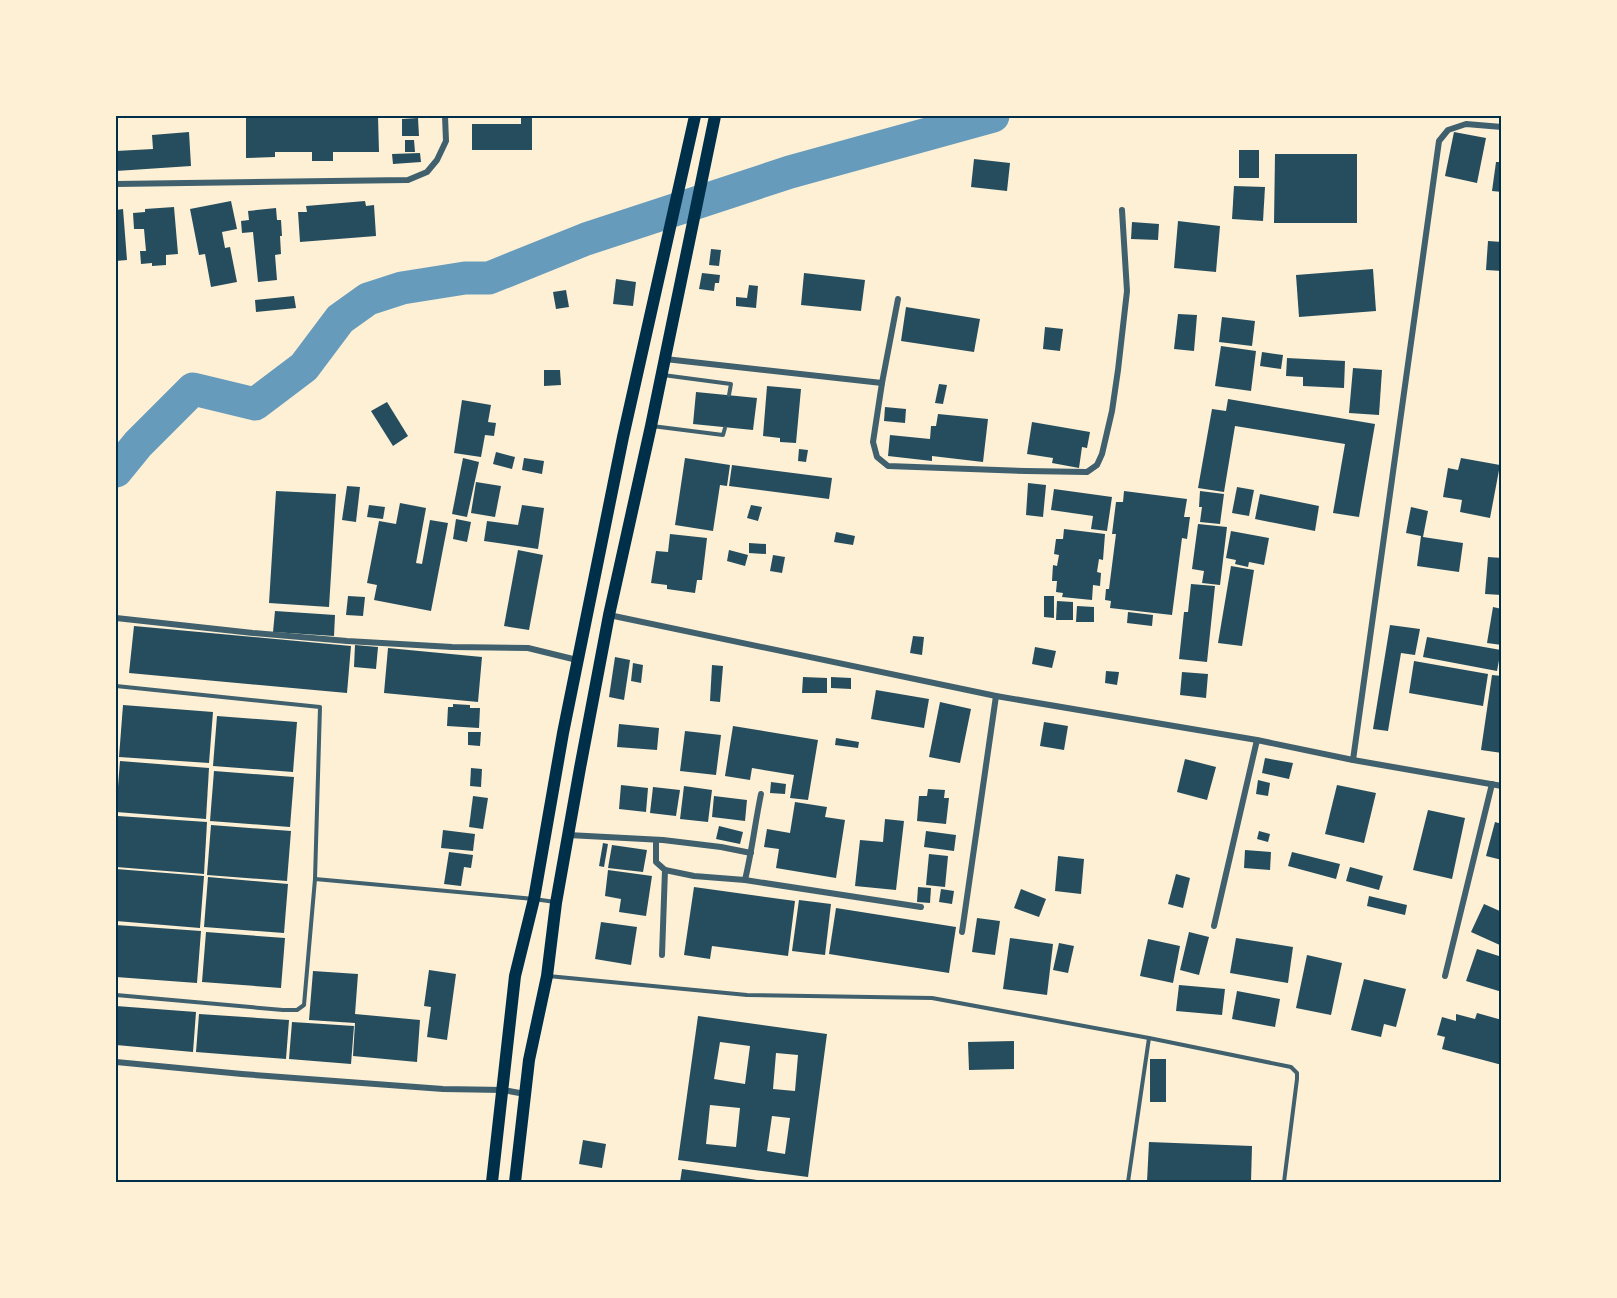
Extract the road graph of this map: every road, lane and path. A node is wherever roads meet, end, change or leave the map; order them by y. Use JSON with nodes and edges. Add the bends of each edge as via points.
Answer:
{"nodes":[{"id":1,"x":445,"y":116,"type":"edge"},
{"id":2,"x":695,"y":116,"type":"edge"},
{"id":3,"x":715,"y":116,"type":"edge"},
{"id":4,"x":1502,"y":127,"type":"edge"},
{"id":5,"x":116,"y":184,"type":"edge"},
{"id":6,"x":1122,"y":210,"type":"dead end"},
{"id":7,"x":898,"y":299,"type":"dead end"},
{"id":8,"x":665,"y":359,"type":"junction"},
{"id":9,"x":662,"y":375,"type":"junction"},
{"id":10,"x":882,"y":383,"type":"junction"},
{"id":11,"x":729,"y":395,"type":"dead end"},
{"id":12,"x":651,"y":426,"type":"junction"},
{"id":13,"x":725,"y":428,"type":"dead end"},
{"id":14,"x":609,"y":615,"type":"junction"},
{"id":15,"x":116,"y":618,"type":"edge"},
{"id":16,"x":577,"y":660,"type":"junction"},
{"id":17,"x":116,"y":686,"type":"edge"},
{"id":18,"x":996,"y":696,"type":"junction"},
{"id":19,"x":1257,"y":740,"type":"junction"},
{"id":20,"x":1353,"y":760,"type":"junction"},
{"id":21,"x":1492,"y":784,"type":"junction"},
{"id":22,"x":1502,"y":786,"type":"edge"},
{"id":23,"x":761,"y":794,"type":"dead end"},
{"id":24,"x":568,"y":835,"type":"junction"},
{"id":25,"x":656,"y":840,"type":"junction"},
{"id":26,"x":752,"y":853,"type":"junction"},
{"id":27,"x":664,"y":870,"type":"junction"},
{"id":28,"x":315,"y":879,"type":"junction"},
{"id":29,"x":745,"y":879,"type":"junction"},
{"id":30,"x":534,"y":899,"type":"junction"},
{"id":31,"x":556,"y":903,"type":"junction"},
{"id":32,"x":921,"y":908,"type":"dead end"},
{"id":33,"x":1214,"y":926,"type":"dead end"},
{"id":34,"x":962,"y":932,"type":"dead end"},
{"id":35,"x":662,"y":955,"type":"dead end"},
{"id":36,"x":547,"y":976,"type":"junction"},
{"id":37,"x":1445,"y":976,"type":"dead end"},
{"id":38,"x":116,"y":995,"type":"edge"},
{"id":39,"x":1149,"y":1038,"type":"junction"},
{"id":40,"x":116,"y":1062,"type":"edge"},
{"id":41,"x":503,"y":1090,"type":"junction"},
{"id":42,"x":525,"y":1094,"type":"junction"},
{"id":43,"x":492,"y":1182,"type":"edge"},
{"id":44,"x":515,"y":1182,"type":"edge"},
{"id":45,"x":1128,"y":1182,"type":"edge"},
{"id":46,"x":1284,"y":1182,"type":"edge"}],
"edges":[{"from":1,"to":5,"type":"street","via":[[446,141],[437,160],[427,172],[408,180]]},
{"from":2,"to":16,"type":"main road"},
{"from":3,"to":8,"type":"main road"},
{"from":4,"to":20,"type":"street","via":[[1466,124],[1448,130],[1439,141]]},
{"from":6,"to":10,"type":"street","via":[[1126,291],[1113,401],[1097,465],[1087,472],[888,466],[877,457],[873,442]]},
{"from":7,"to":10,"type":"street"},
{"from":8,"to":9,"type":"main road"},
{"from":8,"to":10,"type":"street"},
{"from":9,"to":11,"type":"lane","via":[[731,384]]},
{"from":9,"to":12,"type":"main road"},
{"from":12,"to":13,"type":"lane","via":[[723,435]]},
{"from":12,"to":14,"type":"main road"},
{"from":14,"to":18,"type":"street"},
{"from":14,"to":24,"type":"main road"},
{"from":15,"to":16,"type":"street","via":[[347,641],[528,648]]},
{"from":16,"to":30,"type":"main road"},
{"from":17,"to":28,"type":"lane","via":[[320,707]]},
{"from":18,"to":19,"type":"street"},
{"from":18,"to":34,"type":"street"},
{"from":19,"to":20,"type":"street"},
{"from":19,"to":33,"type":"street"},
{"from":20,"to":21,"type":"street"},
{"from":21,"to":22,"type":"street"},
{"from":21,"to":37,"type":"street"},
{"from":23,"to":26,"type":"street"},
{"from":24,"to":25,"type":"street"},
{"from":24,"to":31,"type":"main road"},
{"from":25,"to":26,"type":"street"},
{"from":25,"to":27,"type":"street","via":[[656,862]]},
{"from":26,"to":29,"type":"street"},
{"from":27,"to":29,"type":"street"},
{"from":27,"to":35,"type":"street"},
{"from":28,"to":30,"type":"lane"},
{"from":28,"to":38,"type":"lane","via":[[304,1005],[297,1010]]},
{"from":29,"to":32,"type":"street"},
{"from":30,"to":31,"type":"lane"},
{"from":30,"to":41,"type":"main road","via":[[515,976]]},
{"from":31,"to":36,"type":"main road"},
{"from":36,"to":39,"type":"lane","via":[[747,995],[932,998]]},
{"from":36,"to":42,"type":"main road"},
{"from":39,"to":45,"type":"lane"},
{"from":39,"to":46,"type":"lane","via":[[1291,1067],[1297,1073]]},
{"from":40,"to":41,"type":"street","via":[[443,1089]]},
{"from":41,"to":42,"type":"street"},
{"from":41,"to":43,"type":"main road"},
{"from":42,"to":44,"type":"main road"}]}
